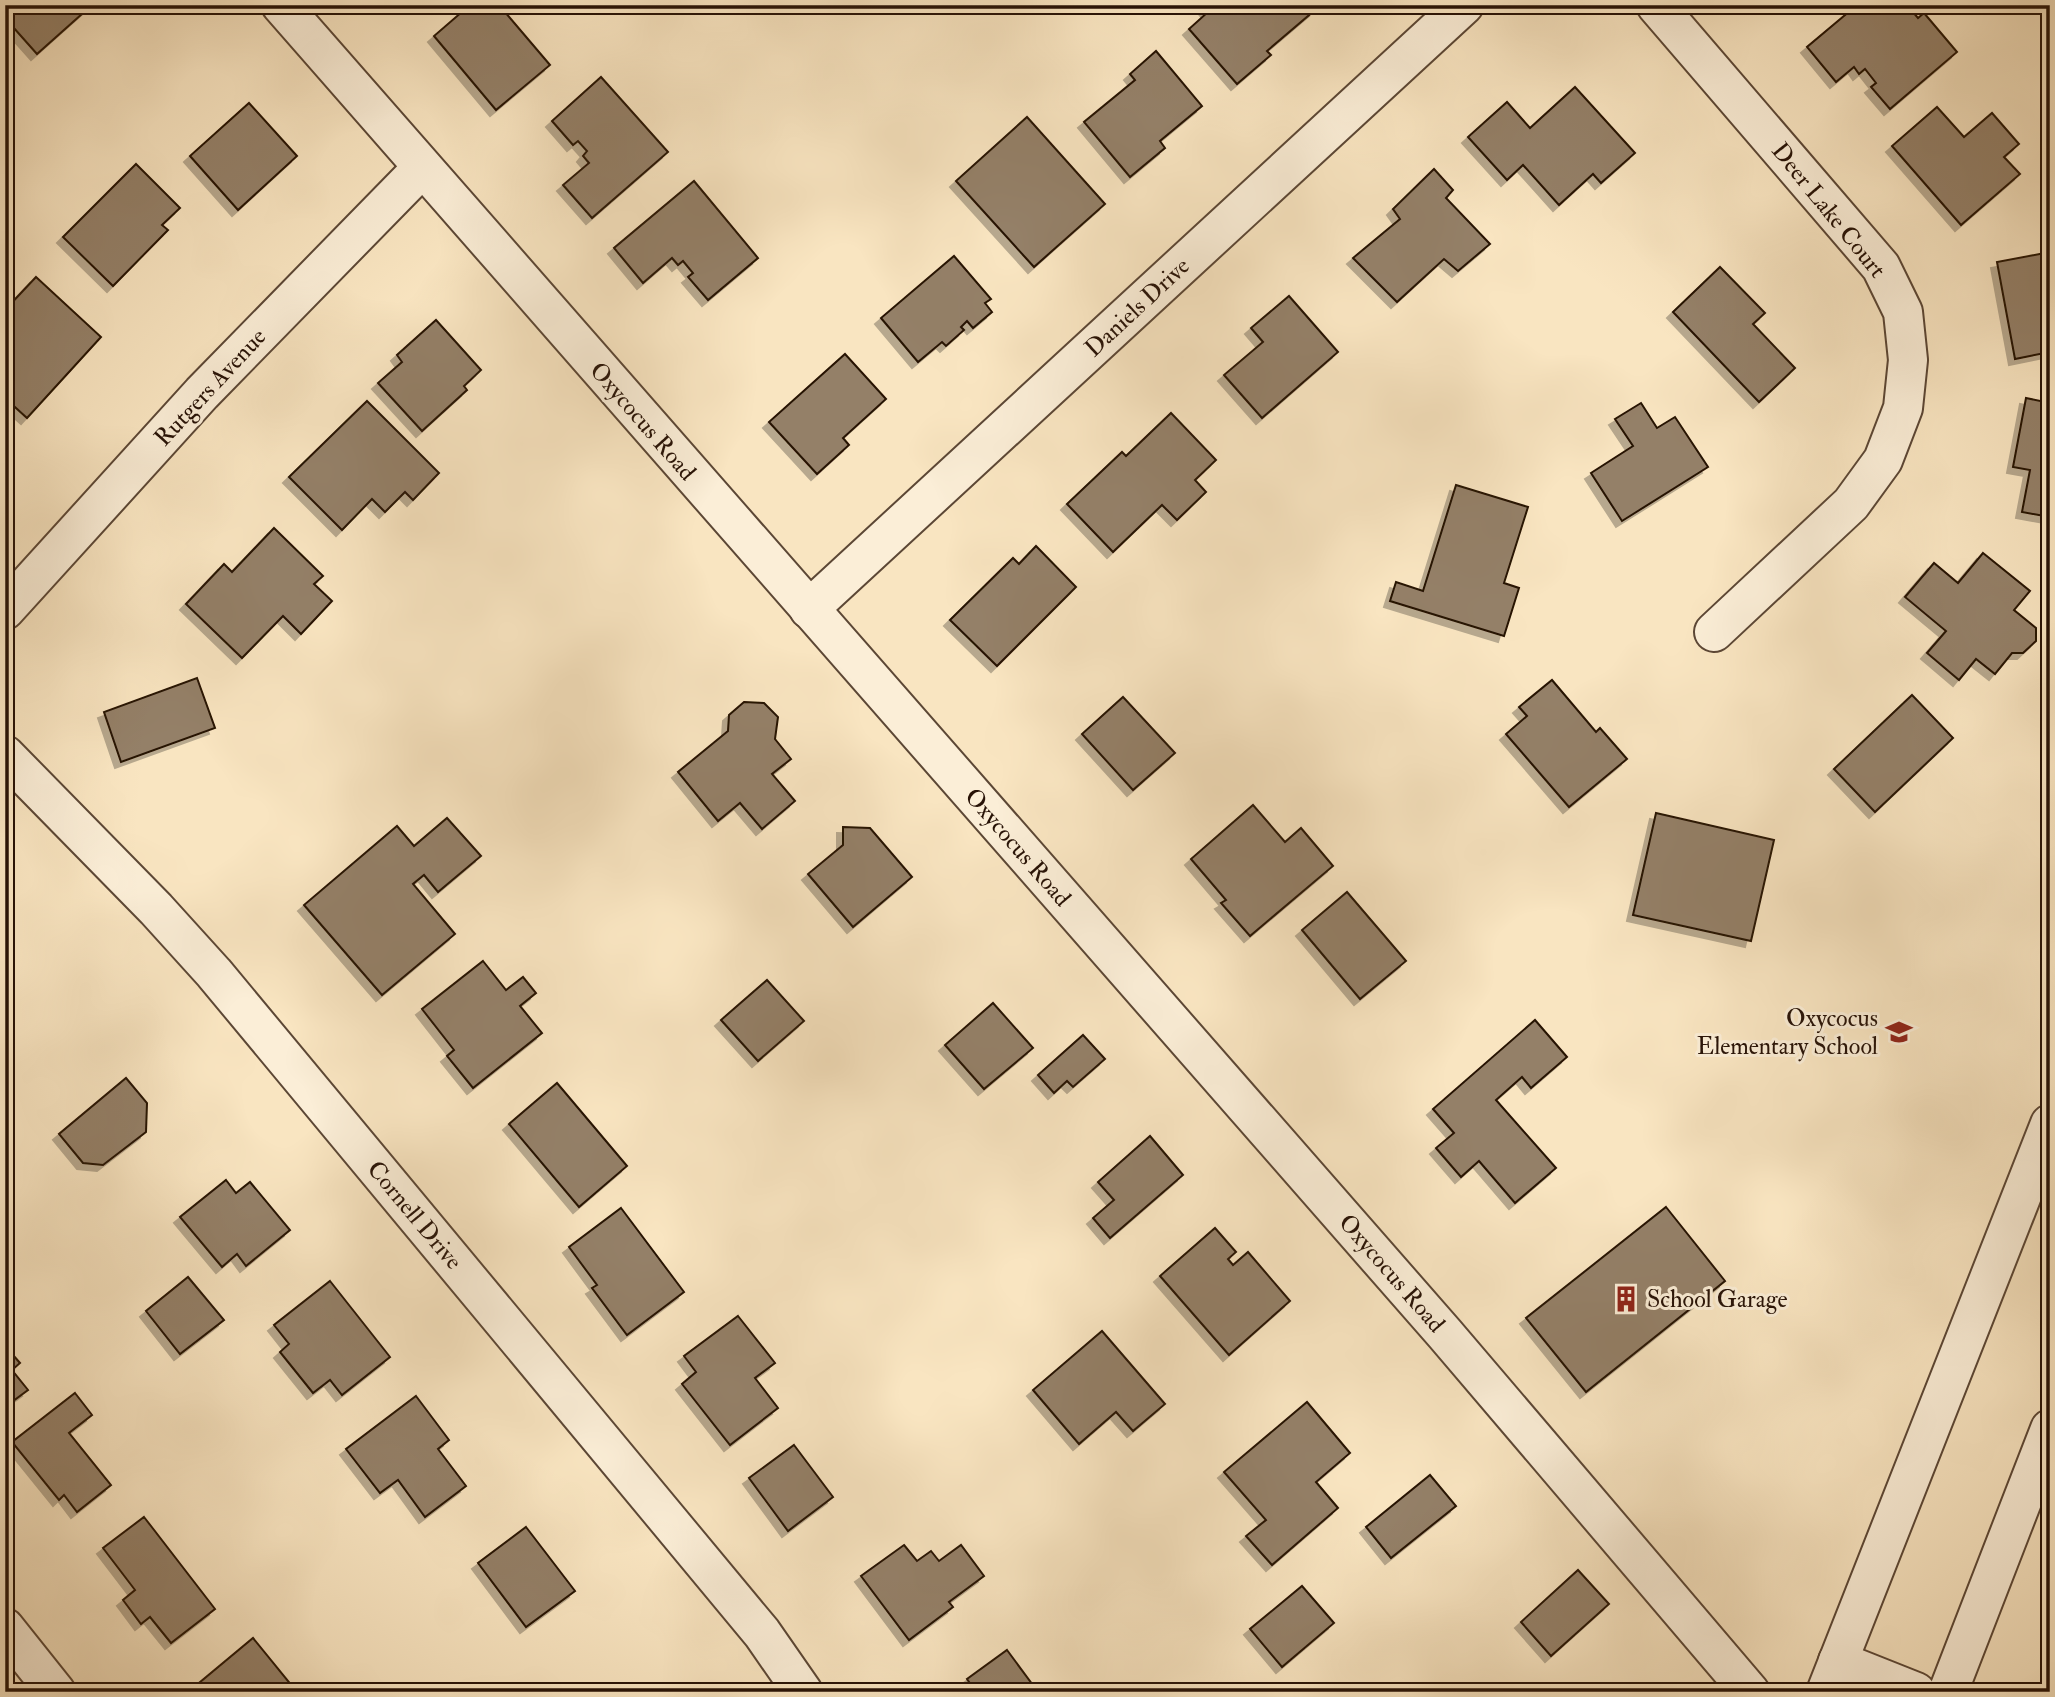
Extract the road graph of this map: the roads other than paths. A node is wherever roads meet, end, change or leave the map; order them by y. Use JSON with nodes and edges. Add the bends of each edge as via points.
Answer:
{"nodes":[{"id":1,"x":281,"y":5,"type":"edge"},
{"id":2,"x":1464,"y":5,"type":"edge"},
{"id":3,"x":1656,"y":5,"type":"edge"},
{"id":4,"x":421,"y":169,"type":"junction"},
{"id":5,"x":809,"y":609,"type":"junction"},
{"id":6,"x":5,"y":610,"type":"edge"},
{"id":7,"x":1714,"y":632,"type":"dead end"},
{"id":8,"x":5,"y":755,"type":"edge"},
{"id":9,"x":2050,"y":1124,"type":"edge"},
{"id":10,"x":2050,"y":1429,"type":"edge"},
{"id":11,"x":5,"y":1628,"type":"edge"},
{"id":12,"x":1833,"y":1676,"type":"edge"},
{"id":13,"x":57,"y":1692,"type":"edge"},
{"id":14,"x":803,"y":1692,"type":"edge"},
{"id":15,"x":1750,"y":1692,"type":"edge"},
{"id":16,"x":1916,"y":1692,"type":"edge"},
{"id":17,"x":1948,"y":1692,"type":"edge"}],
"edges":[{"from":1,"to":4,"type":"street","name":"Oxycocus Road"},
{"from":2,"to":5,"type":"street","name":"Daniels Drive"},
{"from":3,"to":7,"type":"street","name":"Deer Lake Court","via":[[1881,267],[1903,312],[1908,360],[1903,408],[1883,460],[1851,504]]},
{"from":4,"to":5,"type":"street","name":"Oxycocus Road"},
{"from":4,"to":6,"type":"street","name":"Rutgers Avenue","via":[[202,393]]},
{"from":5,"to":15,"type":"street","name":"Oxycocus Road","via":[[1436,1323]]},
{"from":8,"to":14,"type":"street","name":"Cornell Drive","via":[[214,973],[762,1633]]},
{"from":9,"to":12,"type":"street"},
{"from":10,"to":17,"type":"street"},
{"from":11,"to":13,"type":"street"},
{"from":12,"to":16,"type":"street"}]}
